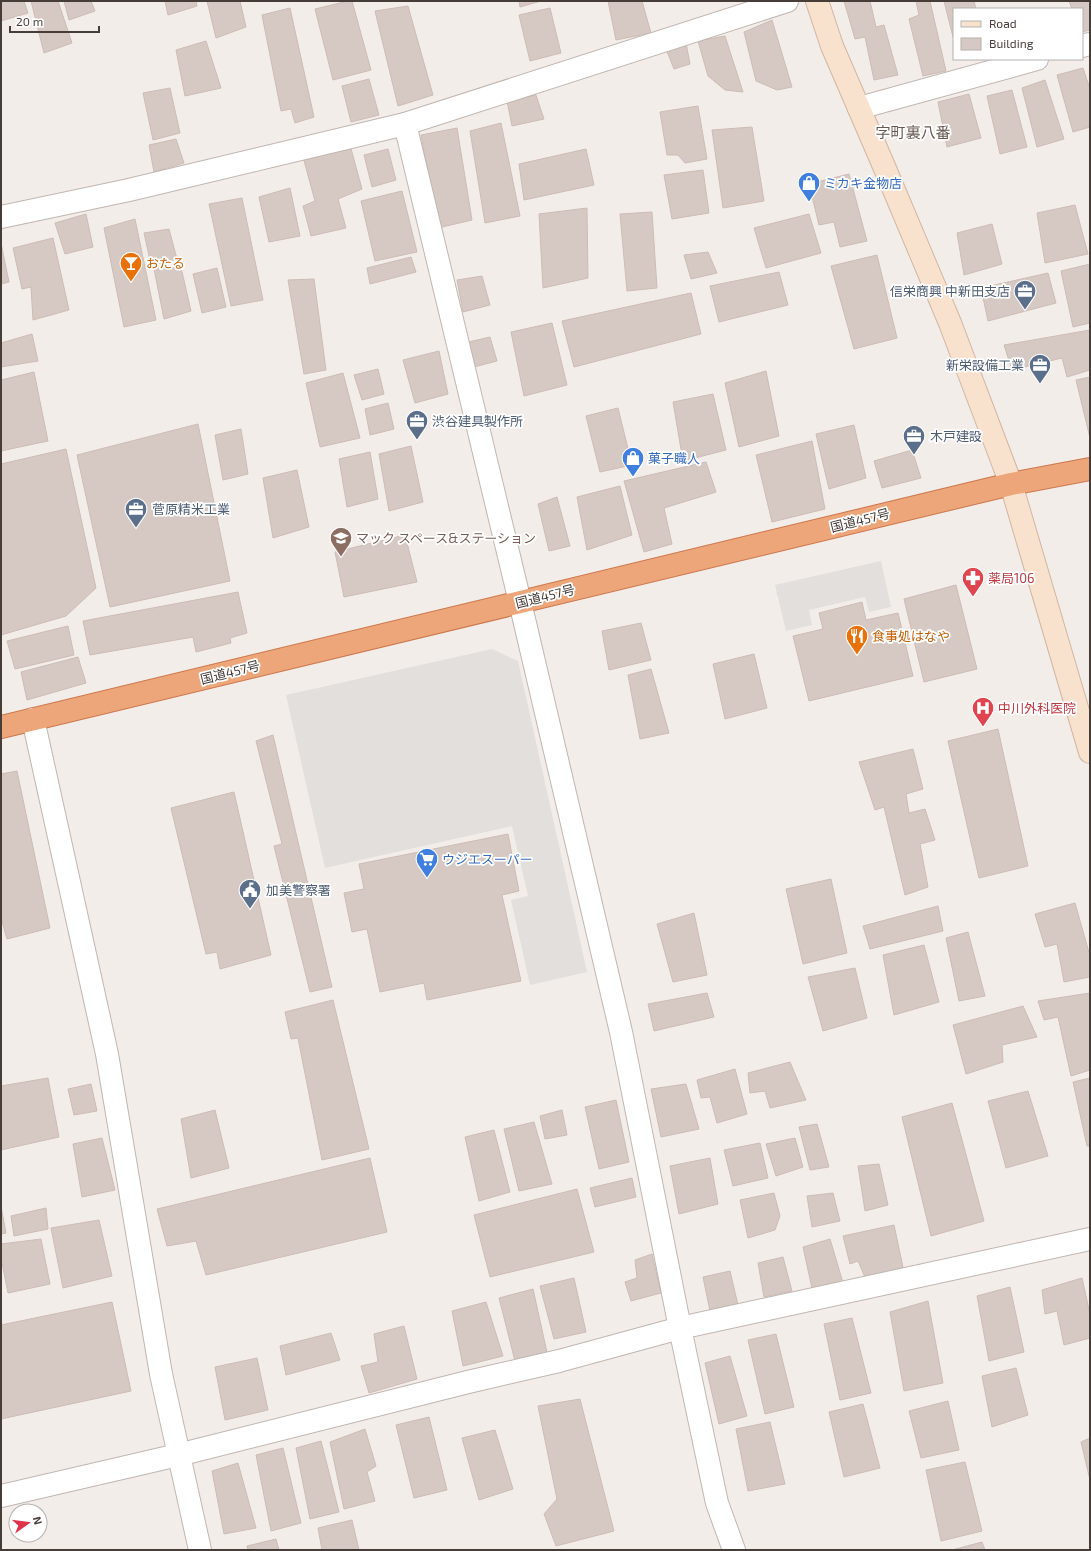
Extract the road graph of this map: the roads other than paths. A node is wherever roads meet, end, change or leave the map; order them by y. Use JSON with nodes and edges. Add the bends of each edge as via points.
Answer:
{"nodes":[{"id":1,"x":787,"y":1,"type":"edge"},
{"id":2,"x":817,"y":1,"type":"edge"},
{"id":3,"x":1033,"y":60,"type":"edge"},
{"id":4,"x":859,"y":108,"type":"junction"},
{"id":5,"x":406,"y":124,"type":"junction"},
{"id":6,"x":1,"y":218,"type":"edge"},
{"id":7,"x":1090,"y":469,"type":"edge"},
{"id":8,"x":1011,"y":484,"type":"junction"},
{"id":9,"x":520,"y":602,"type":"junction"},
{"id":10,"x":33,"y":719,"type":"junction"},
{"id":11,"x":1,"y":727,"type":"edge"},
{"id":12,"x":1090,"y":752,"type":"edge"},
{"id":13,"x":1090,"y":1239,"type":"edge"},
{"id":14,"x":680,"y":1328,"type":"junction"},
{"id":15,"x":178,"y":1454,"type":"junction"},
{"id":16,"x":1,"y":1496,"type":"edge"},
{"id":17,"x":200,"y":1550,"type":"edge"},
{"id":18,"x":734,"y":1550,"type":"edge"}],
"edges":[{"from":1,"to":5,"type":"street"},
{"from":2,"to":4,"type":"street","via":[[832,46]]},
{"from":3,"to":4,"type":"street"},
{"from":4,"to":8,"type":"street","via":[[950,324]]},
{"from":5,"to":6,"type":"street"},
{"from":5,"to":9,"type":"street"},
{"from":7,"to":8,"type":"highway","name":"国道457号"},
{"from":8,"to":9,"type":"highway","name":"国道457号"},
{"from":8,"to":12,"type":"street"},
{"from":9,"to":10,"type":"highway","name":"国道457号"},
{"from":9,"to":14,"type":"street","via":[[621,1032]]},
{"from":10,"to":11,"type":"highway","name":"国道457号"},
{"from":10,"to":15,"type":"street","via":[[107,1054],[161,1374]]},
{"from":13,"to":14,"type":"street"},
{"from":14,"to":15,"type":"street","via":[[559,1361]]},
{"from":14,"to":18,"type":"street","via":[[718,1503]]},
{"from":15,"to":16,"type":"street"},
{"from":15,"to":17,"type":"street"}]}
